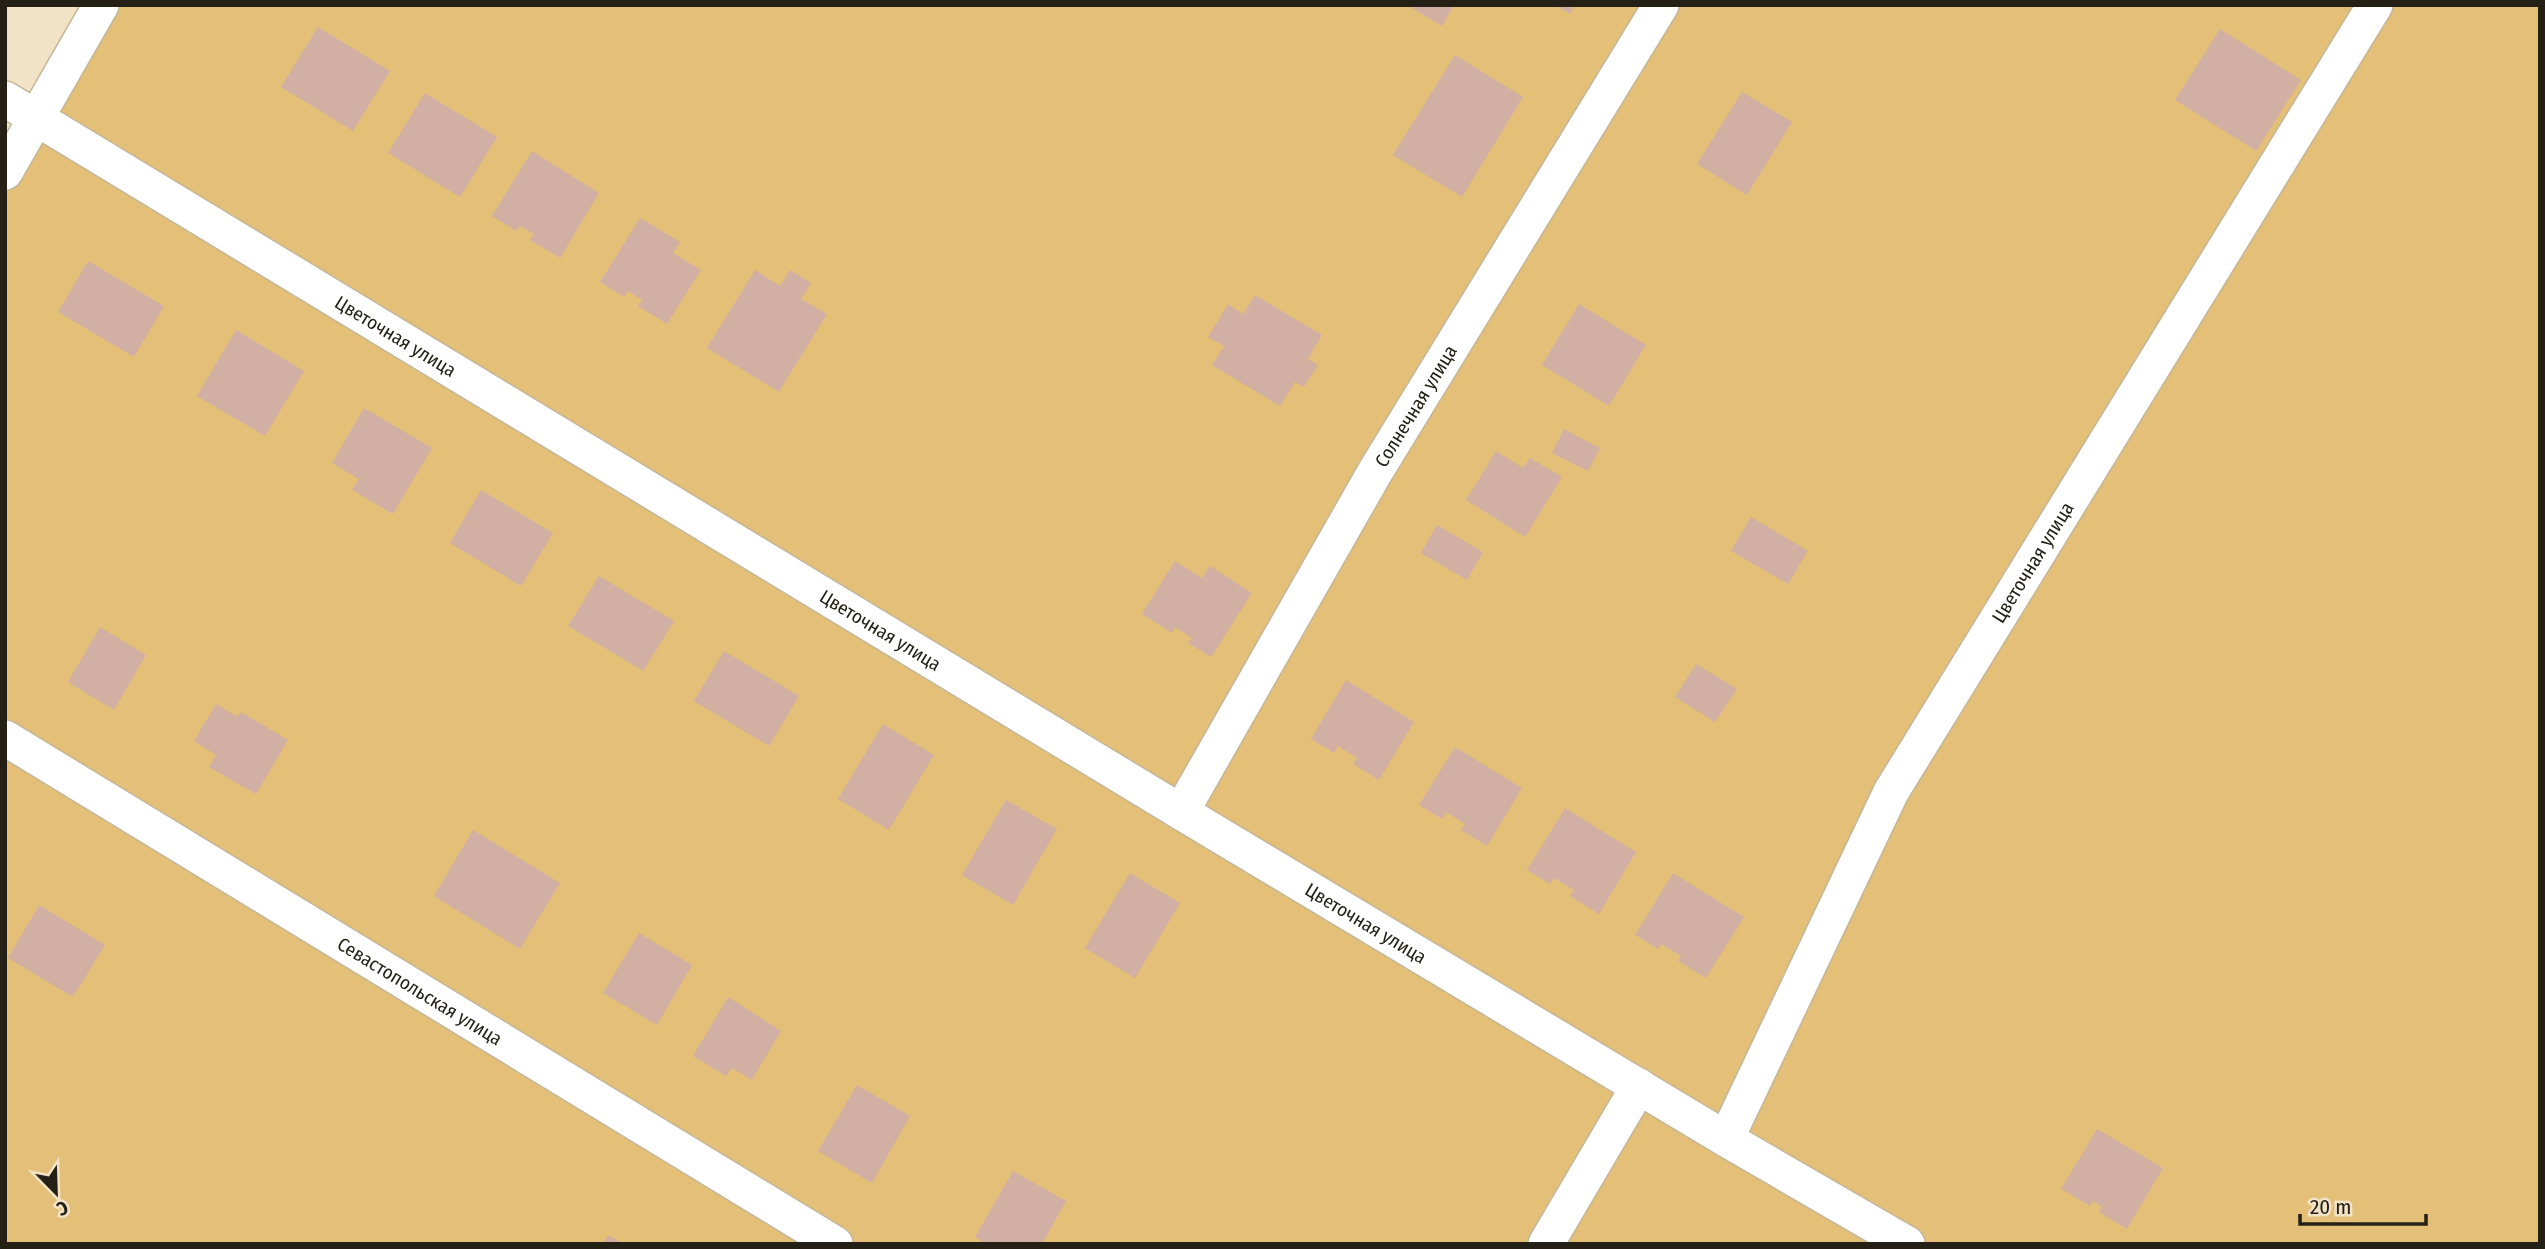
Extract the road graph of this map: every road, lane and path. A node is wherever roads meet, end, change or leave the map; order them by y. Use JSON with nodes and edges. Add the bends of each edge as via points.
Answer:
{"nodes":[{"id":1,"x":101,"y":5,"type":"edge"},
{"id":2,"x":1661,"y":5,"type":"edge"},
{"id":3,"x":2375,"y":5,"type":"edge"},
{"id":4,"x":5,"y":99,"type":"edge"},
{"id":5,"x":38,"y":118,"type":"junction"},
{"id":6,"x":5,"y":172,"type":"edge"},
{"id":7,"x":5,"y":738,"type":"edge"},
{"id":8,"x":1181,"y":812,"type":"junction"},
{"id":9,"x":1639,"y":1086,"type":"junction"},
{"id":10,"x":1726,"y":1139,"type":"junction"},
{"id":11,"x":835,"y":1244,"type":"edge"},
{"id":12,"x":1546,"y":1244,"type":"edge"},
{"id":13,"x":1907,"y":1244,"type":"edge"}],
"edges":[{"from":1,"to":5,"type":"street"},
{"from":2,"to":8,"type":"street","name":"Солнечная улица","via":[[1375,472]]},
{"from":3,"to":10,"type":"street","name":"Цветочная улица","via":[[1891,792]]},
{"from":4,"to":5,"type":"street","name":"Цветочная улица"},
{"from":5,"to":6,"type":"street"},
{"from":5,"to":8,"type":"street","name":"Цветочная улица"},
{"from":7,"to":11,"type":"street","name":"Севастопольская улица"},
{"from":8,"to":9,"type":"street","name":"Цветочная улица"},
{"from":9,"to":10,"type":"street","name":"Цветочная улица"},
{"from":9,"to":12,"type":"street"},
{"from":10,"to":13,"type":"street","name":"Цветочная улица"}]}
